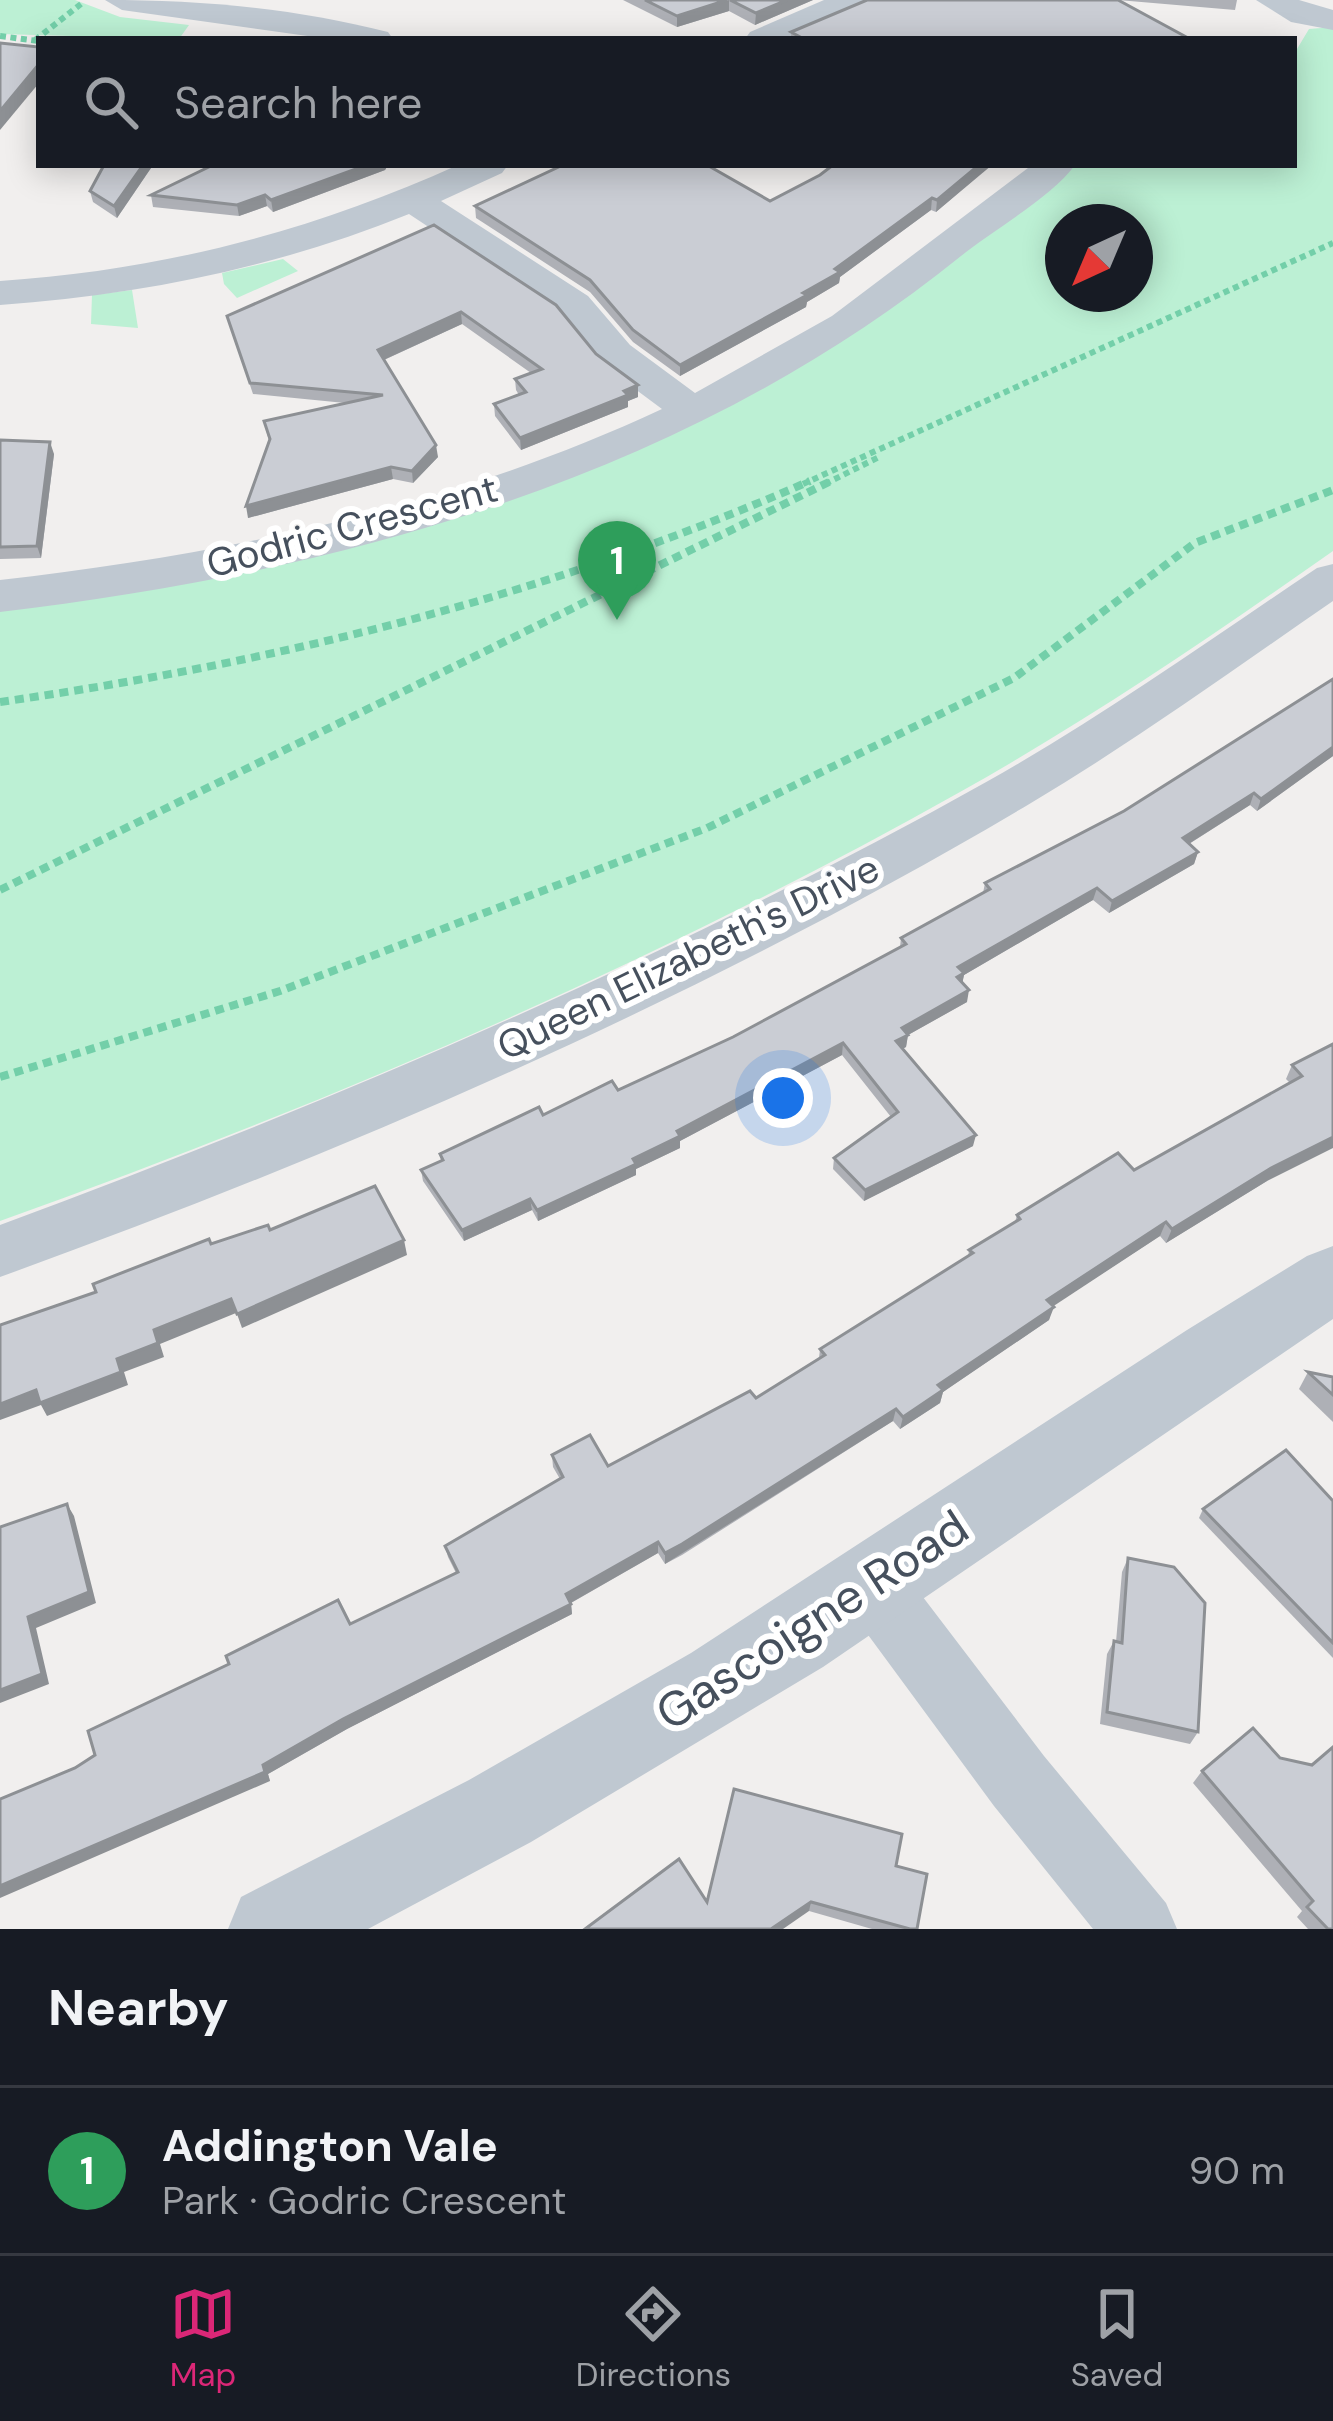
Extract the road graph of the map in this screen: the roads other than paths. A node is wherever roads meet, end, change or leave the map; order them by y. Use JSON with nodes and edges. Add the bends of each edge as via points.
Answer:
{"nodes":[{"id":1,"x":122,"y":0,"type":"edge"},
{"id":2,"x":853,"y":0,"type":"edge"},
{"id":3,"x":362,"y":36,"type":"edge"},
{"id":4,"x":769,"y":36,"type":"edge"},
{"id":5,"x":483,"y":168,"type":"edge"},
{"id":6,"x":1052,"y":168,"type":"edge"},
{"id":7,"x":416,"y":201,"type":"junction"},
{"id":8,"x":0,"y":292,"type":"edge"},
{"id":9,"x":692,"y":410,"type":"junction"},
{"id":10,"x":1333,"y":579,"type":"edge"},
{"id":11,"x":0,"y":596,"type":"edge"},
{"id":12,"x":0,"y":1251,"type":"edge"},
{"id":13,"x":1333,"y":1279,"type":"edge"},
{"id":14,"x":873,"y":1586,"type":"junction"},
{"id":15,"x":273,"y":1929,"type":"edge"},
{"id":16,"x":1140,"y":1929,"type":"edge"}],
"edges":[{"from":1,"to":3,"type":"street"},
{"from":2,"to":4,"type":"street"},
{"from":5,"to":7,"type":"street"},
{"from":6,"to":9,"type":"street","name":"Godric Crescent","via":[[849,323]]},
{"from":7,"to":8,"type":"street","via":[[229,262]]},
{"from":7,"to":9,"type":"street","via":[[574,305],[615,354]]},
{"from":9,"to":11,"type":"street","name":"Godric Crescent","via":[[535,476],[338,535],[161,575]]},
{"from":10,"to":12,"type":"street","name":"Queen Elizabeth's Drive","via":[[1052,766],[738,936],[350,1117]]},
{"from":13,"to":14,"type":"street","name":"Gascoigne Road"},
{"from":14,"to":15,"type":"street","name":"Gascoigne Road","via":[[507,1806]]},
{"from":14,"to":16,"type":"street"}]}
